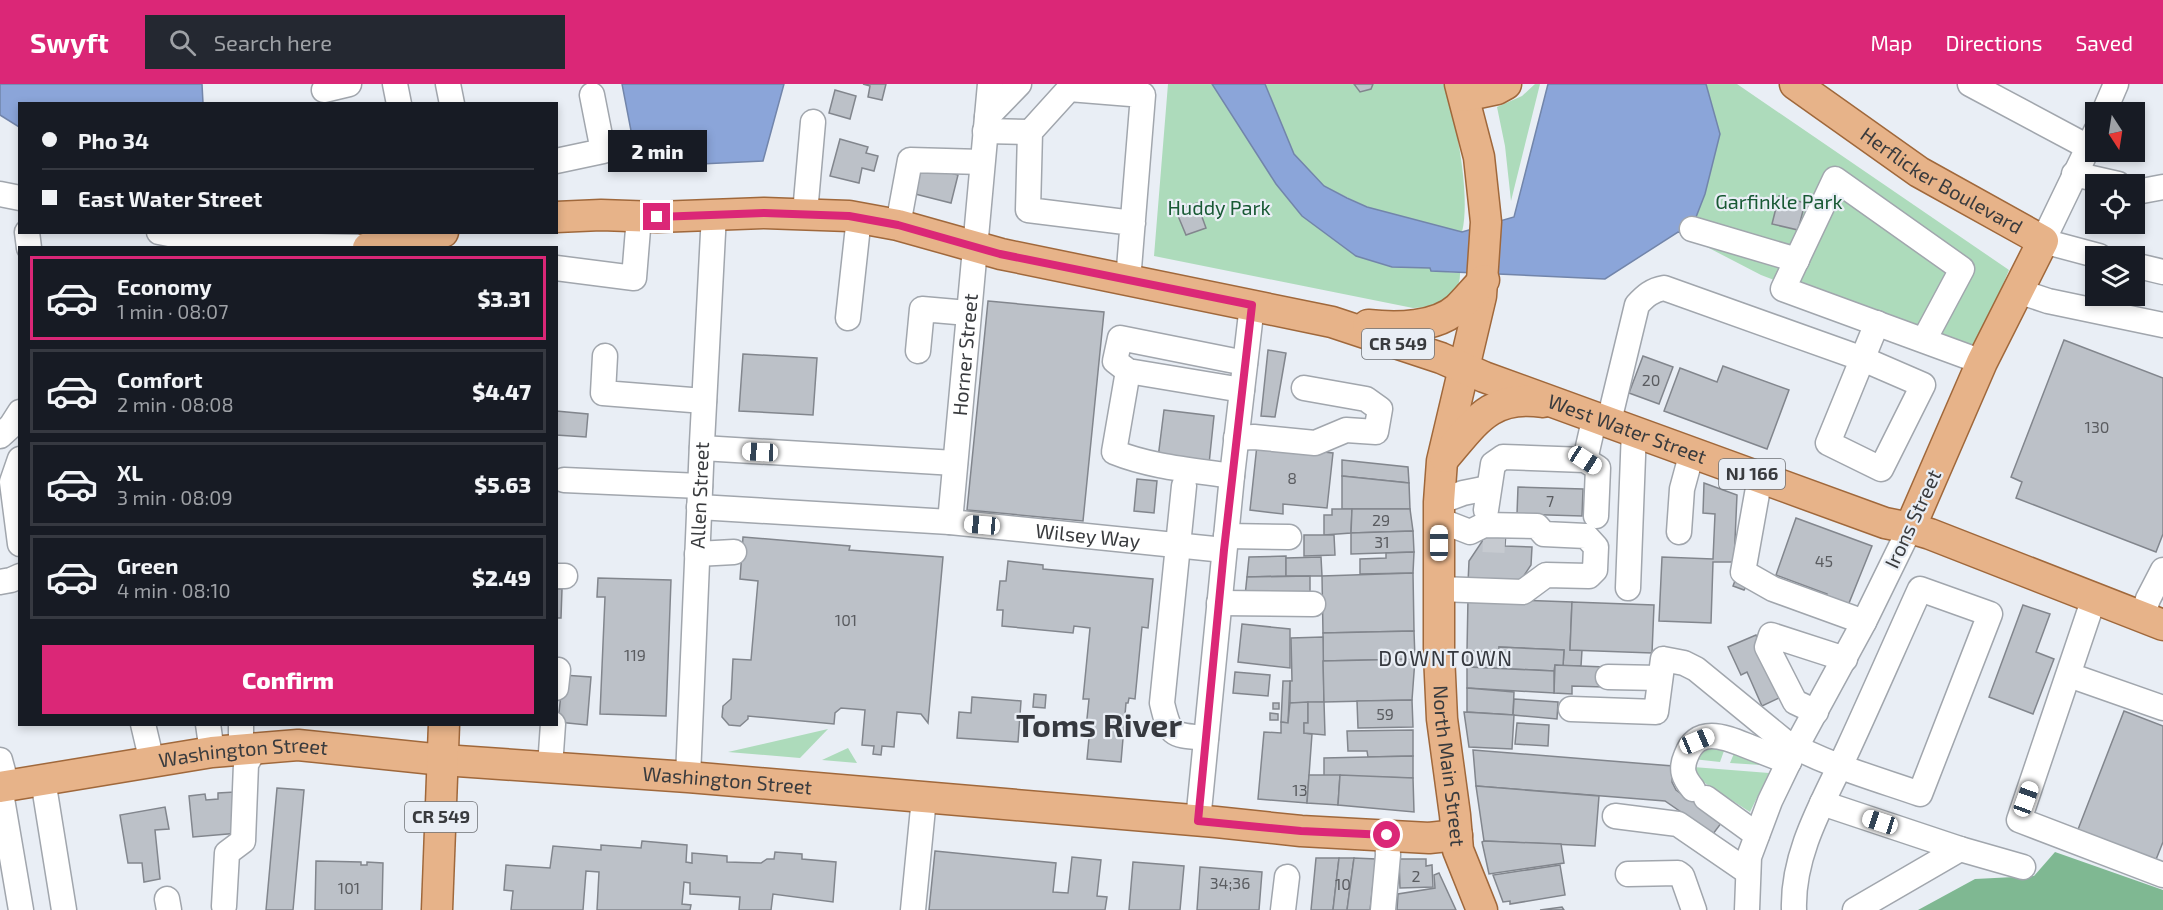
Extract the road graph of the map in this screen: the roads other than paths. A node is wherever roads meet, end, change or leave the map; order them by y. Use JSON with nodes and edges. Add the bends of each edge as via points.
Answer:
{"nodes":[{"id":1,"x":349,"y":84,"type":"edge"},
{"id":2,"x":395,"y":84,"type":"edge"},
{"id":3,"x":448,"y":84,"type":"edge"},
{"id":4,"x":990,"y":84,"type":"edge"},
{"id":5,"x":1019,"y":84,"type":"edge"},
{"id":6,"x":1506,"y":84,"type":"edge"},
{"id":7,"x":1795,"y":84,"type":"edge"},
{"id":8,"x":1970,"y":84,"type":"edge"},
{"id":9,"x":2116,"y":84,"type":"edge"},
{"id":10,"x":1462,"y":90,"type":"edge"},
{"id":11,"x":314,"y":92,"type":"edge"},
{"id":12,"x":592,"y":95,"type":"dead end"},
{"id":13,"x":399,"y":102,"type":"edge"},
{"id":14,"x":452,"y":102,"type":"edge"},
{"id":15,"x":2108,"y":102,"type":"edge"},
{"id":16,"x":813,"y":122,"type":"dead end"},
{"id":17,"x":986,"y":124,"type":"junction"},
{"id":18,"x":1030,"y":132,"type":"junction"},
{"id":19,"x":2085,"y":136,"type":"edge"},
{"id":20,"x":2085,"y":153,"type":"edge"},
{"id":21,"x":558,"y":161,"type":"edge"},
{"id":22,"x":982,"y":162,"type":"junction"},
{"id":23,"x":2074,"y":174,"type":"junction"},
{"id":24,"x":2085,"y":176,"type":"edge"},
{"id":25,"x":2163,"y":187,"type":"edge"},
{"id":26,"x":2145,"y":190,"type":"edge"},
{"id":27,"x":0,"y":194,"type":"edge"},
{"id":28,"x":18,"y":198,"type":"edge"},
{"id":29,"x":805,"y":213,"type":"junction"},
{"id":30,"x":714,"y":214,"type":"junction"},
{"id":31,"x":639,"y":217,"type":"junction"},
{"id":32,"x":858,"y":217,"type":"junction"},
{"id":33,"x":558,"y":218,"type":"edge"},
{"id":34,"x":1133,"y":223,"type":"junction"},
{"id":35,"x":898,"y":225,"type":"junction"},
{"id":36,"x":1692,"y":229,"type":"dead end"},
{"id":37,"x":165,"y":234,"type":"edge"},
{"id":38,"x":433,"y":234,"type":"edge"},
{"id":39,"x":2043,"y":241,"type":"junction"},
{"id":40,"x":190,"y":243,"type":"edge"},
{"id":41,"x":279,"y":246,"type":"edge"},
{"id":42,"x":373,"y":246,"type":"edge"},
{"id":43,"x":974,"y":246,"type":"junction"},
{"id":44,"x":2085,"y":252,"type":"edge"},
{"id":45,"x":1797,"y":260,"type":"junction"},
{"id":46,"x":558,"y":268,"type":"edge"},
{"id":47,"x":2145,"y":268,"type":"edge"},
{"id":48,"x":2163,"y":272,"type":"edge"},
{"id":49,"x":1484,"y":280,"type":"junction"},
{"id":50,"x":1128,"y":281,"type":"junction"},
{"id":51,"x":2018,"y":291,"type":"junction"},
{"id":52,"x":1252,"y":305,"type":"junction"},
{"id":53,"x":968,"y":313,"type":"junction"},
{"id":54,"x":848,"y":318,"type":"dead end"},
{"id":55,"x":1332,"y":322,"type":"junction"},
{"id":56,"x":1877,"y":323,"type":"junction"},
{"id":57,"x":2163,"y":325,"type":"edge"},
{"id":58,"x":1924,"y":340,"type":"junction"},
{"id":59,"x":918,"y":351,"type":"dead end"},
{"id":60,"x":604,"y":356,"type":"dead end"},
{"id":61,"x":1863,"y":359,"type":"junction"},
{"id":62,"x":1982,"y":362,"type":"junction"},
{"id":63,"x":1245,"y":363,"type":"junction"},
{"id":64,"x":1464,"y":367,"type":"junction"},
{"id":65,"x":1128,"y":371,"type":"junction"},
{"id":66,"x":1304,"y":388,"type":"dead end"},
{"id":67,"x":1242,"y":390,"type":"junction"},
{"id":68,"x":704,"y":401,"type":"junction"},
{"id":69,"x":1602,"y":418,"type":"junction"},
{"id":70,"x":1236,"y":438,"type":"junction"},
{"id":71,"x":697,"y":444,"type":"junction"},
{"id":72,"x":1692,"y":452,"type":"junction"},
{"id":73,"x":1585,"y":460,"type":"junction"},
{"id":74,"x":1442,"y":461,"type":"junction"},
{"id":75,"x":955,"y":463,"type":"junction"},
{"id":76,"x":18,"y":465,"type":"edge"},
{"id":77,"x":1232,"y":476,"type":"junction"},
{"id":78,"x":1760,"y":477,"type":"junction"},
{"id":79,"x":564,"y":480,"type":"dead end"},
{"id":80,"x":1184,"y":486,"type":"dead end"},
{"id":81,"x":700,"y":497,"type":"junction"},
{"id":82,"x":1439,"y":511,"type":"junction"},
{"id":83,"x":1596,"y":516,"type":"dead end"},
{"id":84,"x":950,"y":522,"type":"junction"},
{"id":85,"x":1489,"y":525,"type":"junction"},
{"id":86,"x":18,"y":528,"type":"edge"},
{"id":87,"x":1910,"y":528,"type":"junction"},
{"id":88,"x":1679,"y":532,"type":"dead end"},
{"id":89,"x":1544,"y":534,"type":"junction"},
{"id":90,"x":1289,"y":537,"type":"dead end"},
{"id":91,"x":1225,"y":543,"type":"junction"},
{"id":92,"x":1178,"y":544,"type":"junction"},
{"id":93,"x":734,"y":552,"type":"dead end"},
{"id":94,"x":697,"y":554,"type":"junction"},
{"id":95,"x":2163,"y":570,"type":"edge"},
{"id":96,"x":18,"y":577,"type":"edge"},
{"id":97,"x":0,"y":582,"type":"edge"},
{"id":98,"x":1628,"y":588,"type":"dead end"},
{"id":99,"x":1439,"y":589,"type":"junction"},
{"id":100,"x":2094,"y":598,"type":"junction"},
{"id":101,"x":1219,"y":603,"type":"junction"},
{"id":102,"x":1313,"y":604,"type":"dead end"},
{"id":103,"x":2152,"y":621,"type":"edge"},
{"id":104,"x":1864,"y":622,"type":"junction"},
{"id":105,"x":1845,"y":659,"type":"junction"},
{"id":106,"x":2069,"y":675,"type":"junction"},
{"id":107,"x":1608,"y":677,"type":"dead end"},
{"id":108,"x":1660,"y":678,"type":"junction"},
{"id":109,"x":2163,"y":708,"type":"edge"},
{"id":110,"x":1570,"y":709,"type":"dead end"},
{"id":111,"x":1815,"y":712,"type":"junction"},
{"id":112,"x":143,"y":726,"type":"edge"},
{"id":113,"x":444,"y":726,"type":"edge"},
{"id":114,"x":554,"y":726,"type":"edge"},
{"id":115,"x":297,"y":735,"type":"edge"},
{"id":116,"x":210,"y":738,"type":"edge"},
{"id":117,"x":1206,"y":738,"type":"junction"},
{"id":118,"x":246,"y":741,"type":"edge"},
{"id":119,"x":1793,"y":755,"type":"junction"},
{"id":120,"x":443,"y":760,"type":"junction"},
{"id":121,"x":152,"y":762,"type":"junction"},
{"id":122,"x":550,"y":767,"type":"junction"},
{"id":123,"x":1840,"y":767,"type":"junction"},
{"id":124,"x":688,"y":777,"type":"junction"},
{"id":125,"x":2,"y":780,"type":"edge"},
{"id":126,"x":44,"y":780,"type":"junction"},
{"id":127,"x":924,"y":798,"type":"junction"},
{"id":128,"x":1822,"y":803,"type":"junction"},
{"id":129,"x":1615,"y":816,"type":"dead end"},
{"id":130,"x":1198,"y":821,"type":"junction"},
{"id":131,"x":1387,"y":835,"type":"junction"},
{"id":132,"x":1457,"y":835,"type":"junction"},
{"id":133,"x":1757,"y":836,"type":"junction"},
{"id":134,"x":1960,"y":849,"type":"junction"},
{"id":135,"x":2023,"y":867,"type":"dead end"},
{"id":136,"x":1748,"y":872,"type":"junction"},
{"id":137,"x":2163,"y":873,"type":"edge"},
{"id":138,"x":1628,"y":874,"type":"dead end"},
{"id":139,"x":1287,"y":877,"type":"dead end"},
{"id":140,"x":224,"y":906,"type":"dead end"},
{"id":141,"x":21,"y":910,"type":"edge"},
{"id":142,"x":64,"y":910,"type":"edge"},
{"id":143,"x":437,"y":910,"type":"edge"},
{"id":144,"x":913,"y":910,"type":"edge"},
{"id":145,"x":1283,"y":910,"type":"edge"},
{"id":146,"x":1383,"y":910,"type":"edge"},
{"id":147,"x":1482,"y":910,"type":"edge"},
{"id":148,"x":1694,"y":910,"type":"edge"},
{"id":149,"x":1747,"y":910,"type":"edge"},
{"id":150,"x":1794,"y":910,"type":"edge"},
{"id":151,"x":1855,"y":910,"type":"edge"}],
"edges":[{"from":1,"to":11,"type":"street"},
{"from":2,"to":13,"type":"street"},
{"from":3,"to":14,"type":"street"},
{"from":4,"to":17,"type":"street","name":"Horner Street"},
{"from":5,"to":17,"type":"street"},
{"from":6,"to":10,"type":"main road","via":[[1497,89]]},
{"from":7,"to":39,"type":"main road","name":"Herflicker Boulevard","via":[[1919,172]]},
{"from":8,"to":19,"type":"street"},
{"from":9,"to":15,"type":"street"},
{"from":10,"to":49,"type":"main road","name":"North Main Street","via":[[1479,158],[1486,222]]},
{"from":12,"to":21,"type":"street","via":[[603,151]]},
{"from":16,"to":29,"type":"street"},
{"from":17,"to":18,"type":"street"},
{"from":17,"to":22,"type":"street","name":"Horner Street"},
{"from":18,"to":34,"type":"street","via":[[1028,210]]},
{"from":18,"to":34,"type":"street","via":[[1069,89],[1143,95]]},
{"from":20,"to":23,"type":"street","name":"Irons Street"},
{"from":22,"to":35,"type":"street","via":[[910,160]]},
{"from":22,"to":43,"type":"street","name":"Horner Street"},
{"from":23,"to":24,"type":"street"},
{"from":23,"to":39,"type":"street","name":"Irons Street"},
{"from":25,"to":26,"type":"street"},
{"from":27,"to":28,"type":"street"},
{"from":29,"to":30,"type":"main road","number":"CR 549"},
{"from":29,"to":32,"type":"main road","number":"CR 549"},
{"from":30,"to":31,"type":"main road","number":"CR 549"},
{"from":30,"to":68,"type":"street","name":"Allen Street"},
{"from":31,"to":33,"type":"main road","number":"CR 549"},
{"from":31,"to":46,"type":"street","via":[[634,278]]},
{"from":32,"to":35,"type":"main road","number":"CR 549"},
{"from":32,"to":54,"type":"street"},
{"from":34,"to":50,"type":"street"},
{"from":35,"to":43,"type":"main road","number":"CR 549"},
{"from":36,"to":45,"type":"street"},
{"from":37,"to":40,"type":"street"},
{"from":38,"to":42,"type":"main road"},
{"from":39,"to":44,"type":"street","name":"Herflicker Boulevard"},
{"from":39,"to":51,"type":"main road","name":"Irons Street"},
{"from":40,"to":41,"type":"street"},
{"from":43,"to":50,"type":"main road","number":"CR 549"},
{"from":43,"to":53,"type":"street","name":"Horner Street"},
{"from":45,"to":56,"type":"street","via":[[1783,289]]},
{"from":45,"to":58,"type":"street","via":[[1835,179],[1962,269]]},
{"from":47,"to":48,"type":"street"},
{"from":49,"to":55,"type":"main road","via":[[1457,309],[1436,320],[1410,326]]},
{"from":49,"to":64,"type":"main road","name":"North Main Street"},
{"from":50,"to":52,"type":"main road","number":"CR 549"},
{"from":51,"to":57,"type":"street"},
{"from":51,"to":62,"type":"main road","name":"Irons Street"},
{"from":52,"to":55,"type":"main road","number":"CR 549"},
{"from":52,"to":63,"type":"street"},
{"from":53,"to":59,"type":"street","via":[[921,309]]},
{"from":53,"to":75,"type":"street","name":"Horner Street","via":[[975,339]]},
{"from":55,"to":64,"type":"main road","number":"CR 549"},
{"from":56,"to":58,"type":"street"},
{"from":56,"to":61,"type":"street"},
{"from":58,"to":62,"type":"street"},
{"from":60,"to":68,"type":"street","via":[[603,393]]},
{"from":61,"to":61,"type":"street","via":[[1923,385],[1881,469],[1828,443]]},
{"from":61,"to":69,"type":"street","via":[[1664,288],[1655,290],[1637,306]]},
{"from":62,"to":87,"type":"main road","name":"Irons Street"},
{"from":63,"to":65,"type":"street","via":[[1120,338],[1116,361]]},
{"from":63,"to":67,"type":"street"},
{"from":64,"to":69,"type":"main road","name":"West Water Street","number":"NJ 166"},
{"from":64,"to":74,"type":"main road","name":"North Main Street"},
{"from":65,"to":67,"type":"street"},
{"from":65,"to":77,"type":"street","via":[[1114,452],[1158,465]]},
{"from":66,"to":70,"type":"street","via":[[1366,399],[1380,409],[1376,432],[1346,430],[1315,443]]},
{"from":67,"to":70,"type":"street"},
{"from":68,"to":71,"type":"street","name":"Allen Street"},
{"from":69,"to":72,"type":"main road","name":"West Water Street","number":"NJ 166"},
{"from":69,"to":73,"type":"street"},
{"from":69,"to":74,"type":"main road","via":[[1527,400],[1481,415]]},
{"from":69,"to":98,"type":"street"},
{"from":70,"to":77,"type":"street"},
{"from":71,"to":75,"type":"street"},
{"from":71,"to":81,"type":"street","name":"Allen Street"},
{"from":72,"to":78,"type":"main road","name":"West Water Street","number":"NJ 166"},
{"from":72,"to":88,"type":"street","via":[[1682,489]]},
{"from":73,"to":83,"type":"street","via":[[1598,468]]},
{"from":73,"to":85,"type":"street","via":[[1503,457],[1493,464]]},
{"from":74,"to":82,"type":"main road","name":"North Main Street"},
{"from":75,"to":84,"type":"street","name":"Horner Street"},
{"from":76,"to":86,"type":"street","via":[[12,482]]},
{"from":77,"to":91,"type":"street"},
{"from":78,"to":87,"type":"main road","name":"West Water Street","number":"NJ 166"},
{"from":78,"to":104,"type":"street","via":[[1743,572],[1773,589]]},
{"from":79,"to":81,"type":"street","name":"Wilsey Way"},
{"from":80,"to":92,"type":"street"},
{"from":81,"to":84,"type":"street","name":"Wilsey Way"},
{"from":81,"to":94,"type":"street","name":"Allen Street"},
{"from":82,"to":85,"type":"street"},
{"from":82,"to":85,"type":"street","via":[[1463,493]]},
{"from":82,"to":99,"type":"main road","name":"North Main Street"},
{"from":84,"to":92,"type":"street","name":"Wilsey Way"},
{"from":85,"to":89,"type":"street","via":[[1536,542]]},
{"from":85,"to":89,"type":"street","via":[[1484,525],[1537,526]]},
{"from":87,"to":100,"type":"main road","name":"West Water Street"},
{"from":87,"to":104,"type":"street","name":"Irons Street"},
{"from":89,"to":99,"type":"street","via":[[1586,536],[1596,548],[1595,570],[1589,576],[1546,575],[1523,592]]},
{"from":90,"to":91,"type":"street","name":"Wilsey Way"},
{"from":91,"to":92,"type":"street","name":"Wilsey Way"},
{"from":91,"to":101,"type":"street"},
{"from":92,"to":117,"type":"street","via":[[1162,703],[1167,726],[1177,735]]},
{"from":93,"to":94,"type":"street"},
{"from":94,"to":124,"type":"street","name":"Allen Street"},
{"from":95,"to":103,"type":"street","via":[[2148,599]]},
{"from":96,"to":97,"type":"street"},
{"from":99,"to":132,"type":"main road","name":"North Main Street","via":[[1442,718]]},
{"from":100,"to":103,"type":"main road","name":"West Water Street"},
{"from":100,"to":106,"type":"street"},
{"from":101,"to":102,"type":"street"},
{"from":101,"to":117,"type":"street"},
{"from":104,"to":105,"type":"street","name":"Irons Street"},
{"from":105,"to":111,"type":"street","name":"Irons Street"},
{"from":105,"to":111,"type":"street","via":[[1771,635],[1767,646],[1795,702]]},
{"from":106,"to":109,"type":"street"},
{"from":106,"to":137,"type":"street","via":[[2019,820]]},
{"from":107,"to":108,"type":"street"},
{"from":108,"to":110,"type":"street","via":[[1656,712]]},
{"from":108,"to":119,"type":"street","via":[[1663,659],[1696,669],[1784,741]]},
{"from":111,"to":119,"type":"street","name":"Irons Street"},
{"from":112,"to":121,"type":"street"},
{"from":113,"to":120,"type":"main road","number":"CR 549"},
{"from":114,"to":122,"type":"street"},
{"from":115,"to":118,"type":"main road","name":"Washington Street"},
{"from":115,"to":120,"type":"main road","name":"Washington Street"},
{"from":116,"to":118,"type":"main road","name":"Washington Street"},
{"from":116,"to":121,"type":"main road","name":"Washington Street"},
{"from":117,"to":130,"type":"street"},
{"from":118,"to":140,"type":"street","via":[[243,841],[227,853]]},
{"from":119,"to":123,"type":"street"},
{"from":119,"to":133,"type":"street","name":"Irons Street"},
{"from":119,"to":133,"type":"street","via":[[1722,736],[1709,736],[1689,749],[1683,776],[1700,794]]},
{"from":120,"to":122,"type":"main road","name":"Washington Street"},
{"from":120,"to":143,"type":"main road","number":"CR 549"},
{"from":121,"to":126,"type":"main road","name":"Washington Street"},
{"from":122,"to":124,"type":"main road","name":"Washington Street"},
{"from":123,"to":123,"type":"street","via":[[1920,589],[1990,614],[1920,794]]},
{"from":123,"to":128,"type":"street"},
{"from":124,"to":127,"type":"main road","name":"Washington Street"},
{"from":125,"to":126,"type":"main road","name":"Washington Street"},
{"from":125,"to":141,"type":"street"},
{"from":126,"to":142,"type":"street"},
{"from":127,"to":130,"type":"main road","name":"Washington Street"},
{"from":127,"to":144,"type":"street"},
{"from":128,"to":134,"type":"street"},
{"from":128,"to":150,"type":"street","via":[[1803,850]]},
{"from":129,"to":136,"type":"street","via":[[1678,824]]},
{"from":130,"to":131,"type":"main road","name":"Washington Street"},
{"from":131,"to":132,"type":"main road","name":"Washington Street"},
{"from":131,"to":146,"type":"street"},
{"from":132,"to":147,"type":"main road","name":"North Main Street","via":[[1458,850]]},
{"from":133,"to":136,"type":"street","name":"Irons Street"},
{"from":134,"to":135,"type":"street"},
{"from":134,"to":151,"type":"street"},
{"from":136,"to":149,"type":"street","name":"Irons Street"},
{"from":138,"to":148,"type":"street","via":[[1678,873]]},
{"from":139,"to":145,"type":"street"}]}
